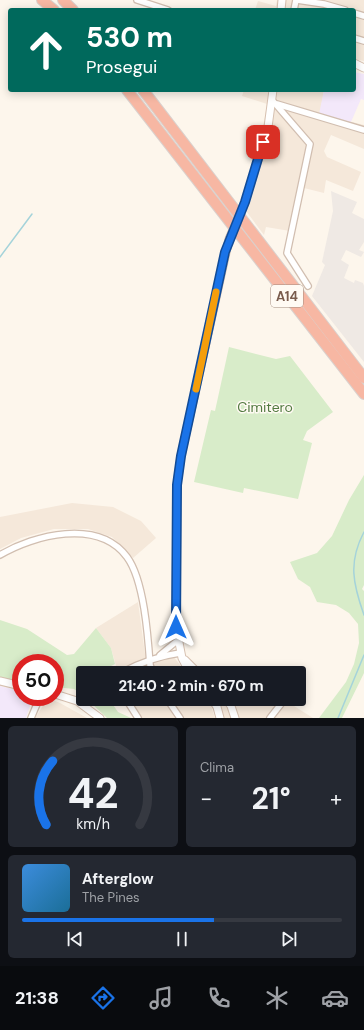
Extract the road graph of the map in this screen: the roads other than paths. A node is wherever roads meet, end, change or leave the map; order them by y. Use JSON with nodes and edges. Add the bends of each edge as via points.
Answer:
{"nodes":[{"id":1,"x":42,"y":0,"type":"edge"},
{"id":2,"x":63,"y":0,"type":"edge"},
{"id":3,"x":137,"y":0,"type":"edge"},
{"id":4,"x":296,"y":0,"type":"edge"},
{"id":5,"x":52,"y":8,"type":"edge"},
{"id":6,"x":71,"y":8,"type":"edge"},
{"id":7,"x":162,"y":8,"type":"edge"},
{"id":8,"x":338,"y":8,"type":"edge"},
{"id":9,"x":129,"y":92,"type":"edge"},
{"id":10,"x":145,"y":92,"type":"edge"},
{"id":11,"x":273,"y":92,"type":"edge"},
{"id":12,"x":275,"y":102,"type":"junction"},
{"id":13,"x":364,"y":130,"type":"edge"},
{"id":14,"x":308,"y":286,"type":"dead end"},
{"id":15,"x":364,"y":378,"type":"edge"},
{"id":16,"x":364,"y":394,"type":"edge"},
{"id":17,"x":0,"y":555,"type":"edge"},
{"id":18,"x":177,"y":641,"type":"junction"},
{"id":19,"x":181,"y":655,"type":"junction"},
{"id":20,"x":158,"y":656,"type":"junction"},
{"id":21,"x":149,"y":659,"type":"junction"},
{"id":22,"x":135,"y":666,"type":"edge"},
{"id":23,"x":151,"y":666,"type":"edge"},
{"id":24,"x":186,"y":666,"type":"edge"},
{"id":25,"x":191,"y":666,"type":"edge"},
{"id":26,"x":0,"y":681,"type":"edge"},
{"id":27,"x":12,"y":684,"type":"edge"},
{"id":28,"x":64,"y":697,"type":"edge"},
{"id":29,"x":36,"y":706,"type":"edge"},
{"id":30,"x":130,"y":706,"type":"edge"},
{"id":31,"x":172,"y":706,"type":"edge"},
{"id":32,"x":215,"y":706,"type":"edge"},
{"id":33,"x":231,"y":706,"type":"edge"},
{"id":34,"x":279,"y":706,"type":"edge"},
{"id":35,"x":31,"y":718,"type":"edge"},
{"id":36,"x":100,"y":718,"type":"edge"},
{"id":37,"x":138,"y":718,"type":"edge"},
{"id":38,"x":180,"y":718,"type":"edge"},
{"id":39,"x":220,"y":718,"type":"edge"},
{"id":40,"x":235,"y":718,"type":"edge"},
{"id":41,"x":270,"y":718,"type":"edge"}],
"edges":[{"from":1,"to":5,"type":"highway"},
{"from":2,"to":6,"type":"highway"},
{"from":3,"to":7,"type":"street"},
{"from":4,"to":8,"type":"street"},
{"from":9,"to":16,"type":"highway","number":"A14"},
{"from":10,"to":15,"type":"highway","number":"A14"},
{"from":11,"to":12,"type":"main road"},
{"from":12,"to":13,"type":"street"},
{"from":12,"to":14,"type":"street","via":[[310,144],[287,253]]},
{"from":12,"to":18,"type":"main road","bridge":true,"via":[[245,202],[229,239],[184,442],[177,485]]},
{"from":17,"to":21,"type":"street","via":[[12,548],[47,537],[73,534],[97,537],[116,547],[127,557],[140,585]]},
{"from":18,"to":19,"type":"main road"},
{"from":18,"to":20,"type":"street"},
{"from":19,"to":20,"type":"street"},
{"from":19,"to":24,"type":"main road"},
{"from":19,"to":25,"type":"main road"},
{"from":20,"to":21,"type":"street"},
{"from":21,"to":22,"type":"street"},
{"from":21,"to":23,"type":"street"},
{"from":26,"to":27,"type":"main road"},
{"from":28,"to":36,"type":"main road","via":[[77,701]]},
{"from":29,"to":35,"type":"street"},
{"from":30,"to":37,"type":"street"},
{"from":31,"to":38,"type":"street"},
{"from":32,"to":39,"type":"main road"},
{"from":33,"to":40,"type":"main road"},
{"from":34,"to":41,"type":"street"}]}
